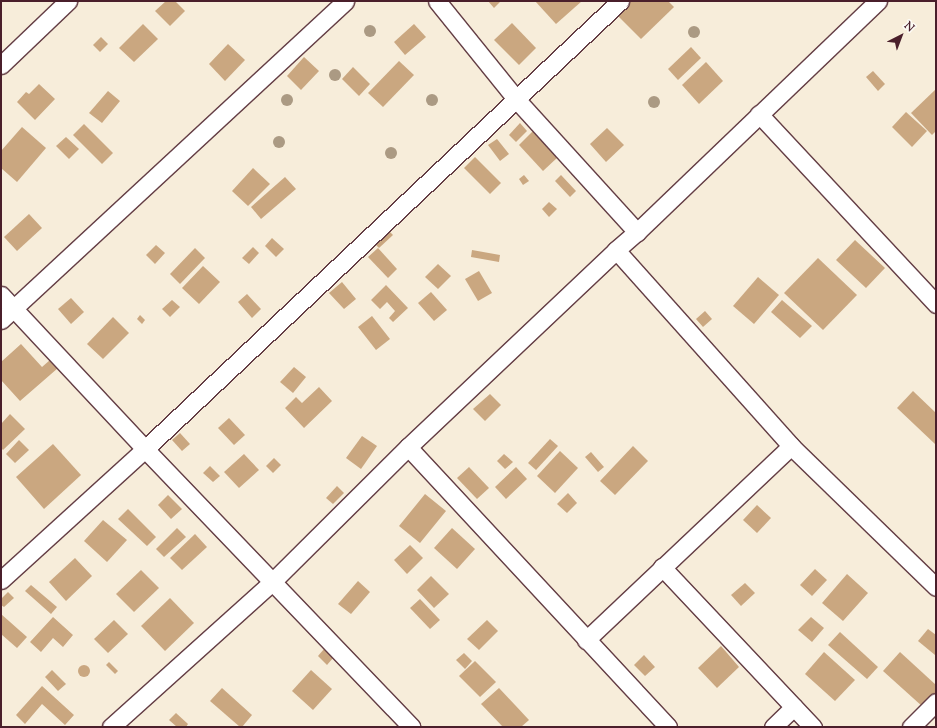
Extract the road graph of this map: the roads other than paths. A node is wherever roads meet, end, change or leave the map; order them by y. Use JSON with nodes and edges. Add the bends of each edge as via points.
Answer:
{"nodes":[{"id":1,"x":68,"y":1,"type":"edge"},
{"id":2,"x":345,"y":1,"type":"edge"},
{"id":3,"x":437,"y":1,"type":"edge"},
{"id":4,"x":620,"y":1,"type":"edge"},
{"id":5,"x":878,"y":1,"type":"edge"},
{"id":6,"x":1,"y":65,"type":"edge"},
{"id":7,"x":516,"y":99,"type":"junction"},
{"id":8,"x":759,"y":114,"type":"junction"},
{"id":9,"x":637,"y":232,"type":"junction"},
{"id":10,"x":616,"y":250,"type":"junction"},
{"id":11,"x":1,"y":295,"type":"edge"},
{"id":12,"x":934,"y":297,"type":"edge"},
{"id":13,"x":7,"y":314,"type":"edge"},
{"id":14,"x":791,"y":446,"type":"junction"},
{"id":15,"x":408,"y":447,"type":"junction"},
{"id":16,"x":145,"y":449,"type":"junction"},
{"id":17,"x":662,"y":567,"type":"junction"},
{"id":18,"x":1,"y":580,"type":"edge"},
{"id":19,"x":272,"y":580,"type":"junction"},
{"id":20,"x":936,"y":587,"type":"edge"},
{"id":21,"x":586,"y":640,"type":"junction"},
{"id":22,"x":936,"y":702,"type":"edge"},
{"id":23,"x":794,"y":707,"type":"junction"},
{"id":24,"x":111,"y":727,"type":"edge"},
{"id":25,"x":412,"y":727,"type":"edge"},
{"id":26,"x":668,"y":727,"type":"edge"},
{"id":27,"x":773,"y":727,"type":"edge"},
{"id":28,"x":813,"y":727,"type":"edge"},
{"id":29,"x":911,"y":727,"type":"edge"}],
"edges":[{"from":1,"to":6,"type":"street"},
{"from":2,"to":13,"type":"street"},
{"from":3,"to":7,"type":"street"},
{"from":4,"to":7,"type":"street"},
{"from":5,"to":8,"type":"street"},
{"from":7,"to":9,"type":"street"},
{"from":7,"to":16,"type":"street"},
{"from":8,"to":9,"type":"street"},
{"from":8,"to":12,"type":"street"},
{"from":9,"to":10,"type":"street"},
{"from":10,"to":14,"type":"street"},
{"from":10,"to":15,"type":"street"},
{"from":11,"to":13,"type":"street"},
{"from":13,"to":16,"type":"street"},
{"from":14,"to":17,"type":"street"},
{"from":14,"to":20,"type":"street"},
{"from":15,"to":19,"type":"street"},
{"from":15,"to":21,"type":"street"},
{"from":16,"to":18,"type":"street"},
{"from":16,"to":19,"type":"street"},
{"from":17,"to":21,"type":"street"},
{"from":17,"to":23,"type":"street"},
{"from":19,"to":24,"type":"street"},
{"from":19,"to":25,"type":"street"},
{"from":21,"to":26,"type":"street"},
{"from":22,"to":29,"type":"street"},
{"from":23,"to":27,"type":"street"},
{"from":23,"to":28,"type":"street"}]}
